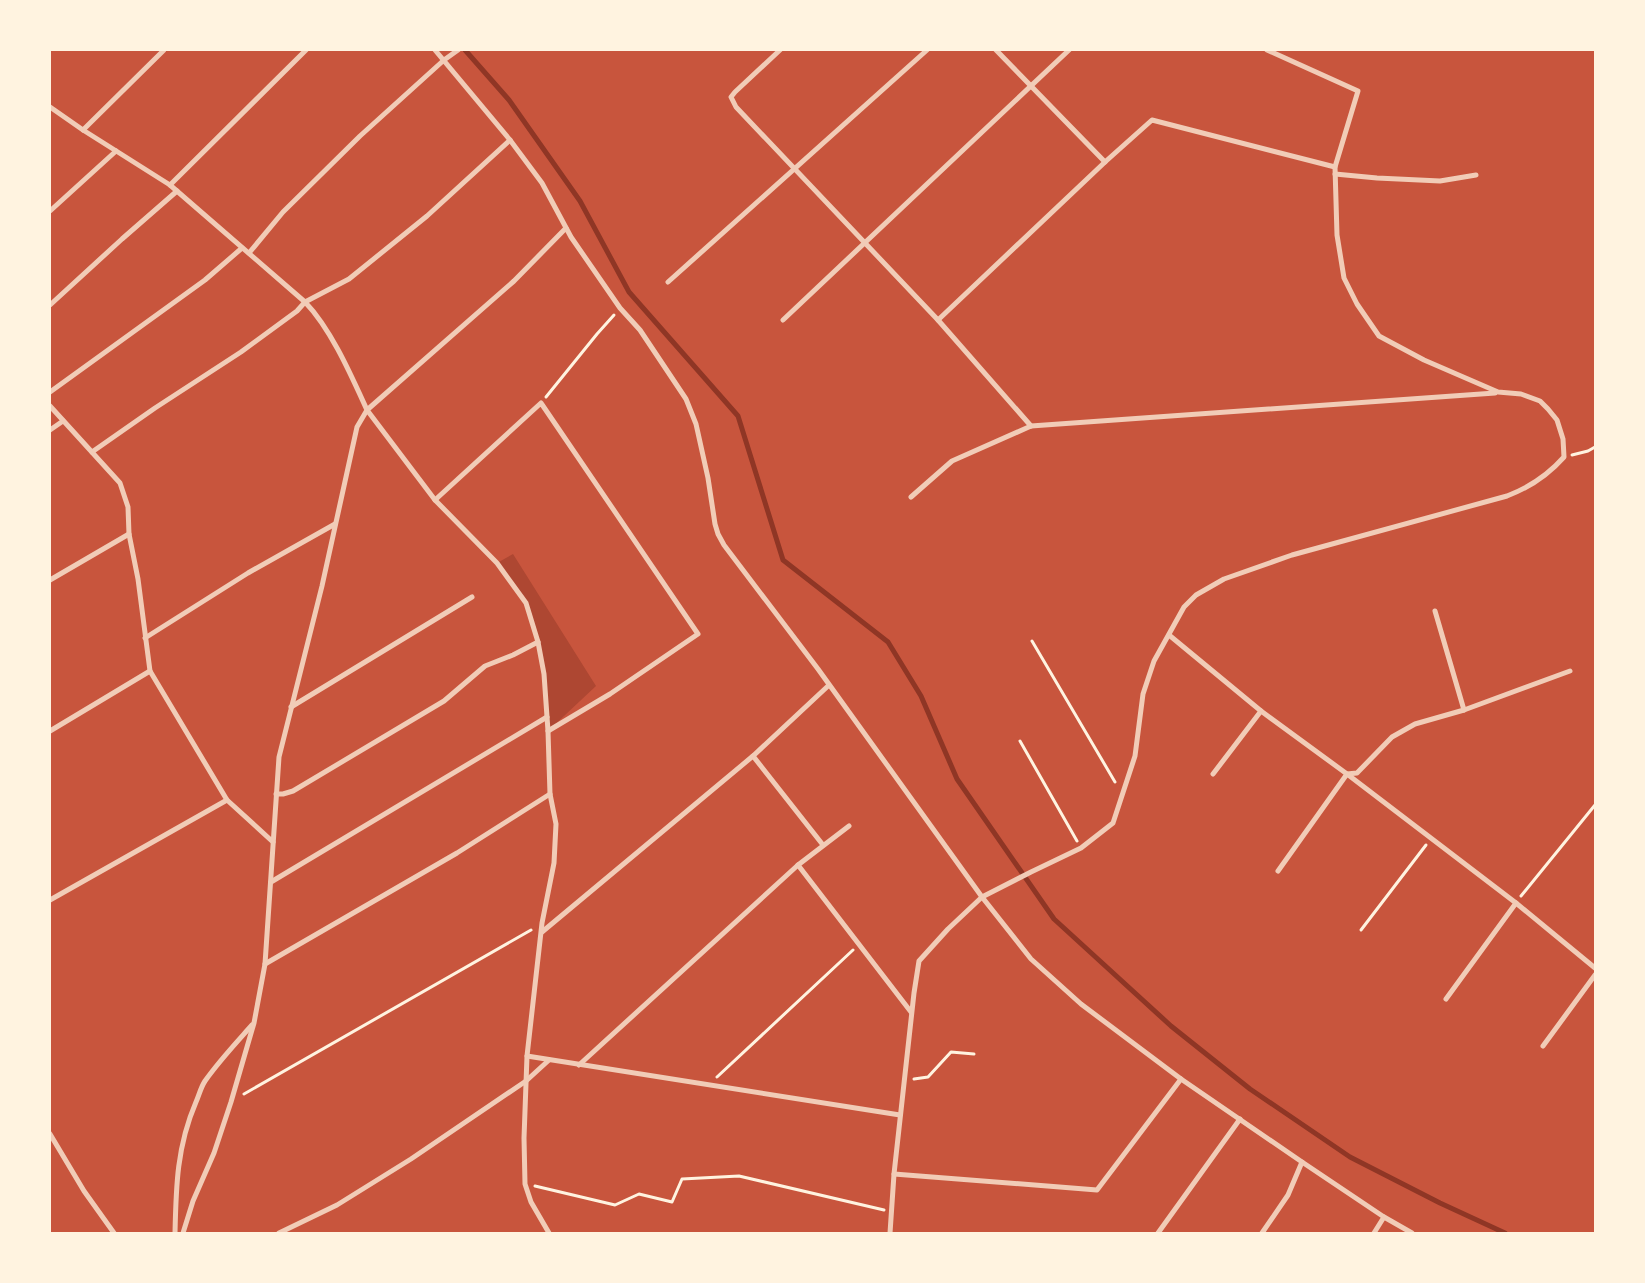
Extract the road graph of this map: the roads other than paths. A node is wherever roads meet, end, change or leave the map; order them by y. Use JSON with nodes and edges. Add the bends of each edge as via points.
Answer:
{"nodes":[{"id":1,"x":164,"y":50,"type":"edge"},
{"id":2,"x":306,"y":50,"type":"edge"},
{"id":3,"x":435,"y":50,"type":"edge"},
{"id":4,"x":458,"y":50,"type":"edge"},
{"id":5,"x":780,"y":50,"type":"edge"},
{"id":6,"x":927,"y":50,"type":"edge"},
{"id":7,"x":996,"y":50,"type":"edge"},
{"id":8,"x":1069,"y":50,"type":"edge"},
{"id":9,"x":1267,"y":50,"type":"edge"},
{"id":10,"x":444,"y":60,"type":"junction"},
{"id":11,"x":1030,"y":86,"type":"junction"},
{"id":12,"x":50,"y":107,"type":"edge"},
{"id":13,"x":83,"y":130,"type":"junction"},
{"id":14,"x":510,"y":140,"type":"junction"},
{"id":15,"x":116,"y":151,"type":"junction"},
{"id":16,"x":1105,"y":162,"type":"junction"},
{"id":17,"x":1335,"y":167,"type":"junction"},
{"id":18,"x":794,"y":169,"type":"junction"},
{"id":19,"x":1335,"y":174,"type":"junction"},
{"id":20,"x":1476,"y":175,"type":"dead end"},
{"id":21,"x":170,"y":185,"type":"junction"},
{"id":22,"x":177,"y":191,"type":"junction"},
{"id":23,"x":50,"y":211,"type":"edge"},
{"id":24,"x":566,"y":228,"type":"junction"},
{"id":25,"x":865,"y":243,"type":"junction"},
{"id":26,"x":242,"y":248,"type":"junction"},
{"id":27,"x":249,"y":253,"type":"junction"},
{"id":28,"x":668,"y":282,"type":"dead end"},
{"id":29,"x":305,"y":302,"type":"junction"},
{"id":30,"x":50,"y":305,"type":"edge"},
{"id":31,"x":783,"y":320,"type":"dead end"},
{"id":32,"x":938,"y":320,"type":"junction"},
{"id":33,"x":50,"y":392,"type":"edge"},
{"id":34,"x":1498,"y":392,"type":"junction"},
{"id":35,"x":50,"y":406,"type":"edge"},
{"id":36,"x":366,"y":410,"type":"junction"},
{"id":37,"x":63,"y":421,"type":"junction"},
{"id":38,"x":1030,"y":426,"type":"junction"},
{"id":39,"x":50,"y":430,"type":"edge"},
{"id":40,"x":92,"y":452,"type":"junction"},
{"id":41,"x":911,"y":497,"type":"dead end"},
{"id":42,"x":435,"y":500,"type":"junction"},
{"id":43,"x":335,"y":524,"type":"junction"},
{"id":44,"x":129,"y":534,"type":"junction"},
{"id":45,"x":50,"y":580,"type":"edge"},
{"id":46,"x":472,"y":598,"type":"dead end"},
{"id":47,"x":1435,"y":611,"type":"dead end"},
{"id":48,"x":1169,"y":635,"type":"junction"},
{"id":49,"x":145,"y":638,"type":"junction"},
{"id":50,"x":538,"y":642,"type":"junction"},
{"id":51,"x":150,"y":670,"type":"junction"},
{"id":52,"x":1570,"y":671,"type":"dead end"},
{"id":53,"x":828,"y":686,"type":"junction"},
{"id":54,"x":291,"y":707,"type":"junction"},
{"id":55,"x":1261,"y":710,"type":"junction"},
{"id":56,"x":1464,"y":710,"type":"junction"},
{"id":57,"x":547,"y":717,"type":"junction"},
{"id":58,"x":50,"y":731,"type":"edge"},
{"id":59,"x":548,"y":731,"type":"junction"},
{"id":60,"x":753,"y":756,"type":"junction"},
{"id":61,"x":1213,"y":774,"type":"dead end"},
{"id":62,"x":1348,"y":774,"type":"junction"},
{"id":63,"x":276,"y":794,"type":"junction"},
{"id":64,"x":550,"y":794,"type":"junction"},
{"id":65,"x":226,"y":800,"type":"junction"},
{"id":66,"x":849,"y":826,"type":"dead end"},
{"id":67,"x":273,"y":842,"type":"junction"},
{"id":68,"x":823,"y":845,"type":"junction"},
{"id":69,"x":798,"y":865,"type":"junction"},
{"id":70,"x":1278,"y":871,"type":"dead end"},
{"id":71,"x":270,"y":882,"type":"junction"},
{"id":72,"x":982,"y":897,"type":"junction"},
{"id":73,"x":50,"y":900,"type":"edge"},
{"id":74,"x":1516,"y":903,"type":"junction"},
{"id":75,"x":542,"y":932,"type":"junction"},
{"id":76,"x":265,"y":964,"type":"junction"},
{"id":77,"x":1595,"y":968,"type":"edge"},
{"id":78,"x":1595,"y":975,"type":"edge"},
{"id":79,"x":1446,"y":999,"type":"dead end"},
{"id":80,"x":912,"y":1012,"type":"junction"},
{"id":81,"x":254,"y":1023,"type":"junction"},
{"id":82,"x":1543,"y":1046,"type":"dead end"},
{"id":83,"x":527,"y":1056,"type":"junction"},
{"id":84,"x":549,"y":1060,"type":"junction"},
{"id":85,"x":579,"y":1065,"type":"junction"},
{"id":86,"x":1182,"y":1079,"type":"junction"},
{"id":87,"x":526,"y":1081,"type":"junction"},
{"id":88,"x":900,"y":1115,"type":"junction"},
{"id":89,"x":1240,"y":1119,"type":"junction"},
{"id":90,"x":50,"y":1134,"type":"edge"},
{"id":91,"x":1302,"y":1162,"type":"junction"},
{"id":92,"x":894,"y":1174,"type":"junction"},
{"id":93,"x":1384,"y":1217,"type":"junction"},
{"id":94,"x":114,"y":1233,"type":"edge"},
{"id":95,"x":175,"y":1233,"type":"edge"},
{"id":96,"x":183,"y":1233,"type":"edge"},
{"id":97,"x":280,"y":1233,"type":"edge"},
{"id":98,"x":549,"y":1233,"type":"edge"},
{"id":99,"x":890,"y":1233,"type":"edge"},
{"id":100,"x":1158,"y":1233,"type":"edge"},
{"id":101,"x":1262,"y":1233,"type":"edge"},
{"id":102,"x":1374,"y":1233,"type":"edge"},
{"id":103,"x":1412,"y":1233,"type":"edge"}],
"edges":[{"from":1,"to":13,"type":"street"},
{"from":2,"to":21,"type":"street"},
{"from":3,"to":10,"type":"street"},
{"from":4,"to":10,"type":"street"},
{"from":5,"to":18,"type":"street","via":[[731,97],[736,107]]},
{"from":6,"to":18,"type":"street"},
{"from":7,"to":11,"type":"street"},
{"from":8,"to":11,"type":"street"},
{"from":9,"to":17,"type":"street","via":[[1358,91]]},
{"from":10,"to":14,"type":"street"},
{"from":10,"to":27,"type":"street","via":[[304,191]]},
{"from":11,"to":16,"type":"street"},
{"from":11,"to":25,"type":"street"},
{"from":12,"to":13,"type":"street"},
{"from":13,"to":15,"type":"street"},
{"from":14,"to":24,"type":"street","via":[[542,183]]},
{"from":14,"to":29,"type":"street","via":[[427,216],[349,279]]},
{"from":15,"to":21,"type":"street"},
{"from":15,"to":23,"type":"street"},
{"from":16,"to":17,"type":"street","via":[[1152,120]]},
{"from":16,"to":32,"type":"street"},
{"from":17,"to":19,"type":"street"},
{"from":18,"to":25,"type":"street"},
{"from":18,"to":28,"type":"street"},
{"from":19,"to":20,"type":"street","via":[[1440,181]]},
{"from":19,"to":34,"type":"street","via":[[1337,235],[1344,278],[1379,336],[1424,360]]},
{"from":21,"to":22,"type":"street"},
{"from":22,"to":26,"type":"street"},
{"from":22,"to":30,"type":"street"},
{"from":24,"to":36,"type":"street","via":[[514,280]]},
{"from":24,"to":53,"type":"street","via":[[686,399],[696,424],[721,540]]},
{"from":25,"to":31,"type":"street"},
{"from":25,"to":32,"type":"street"},
{"from":26,"to":27,"type":"street"},
{"from":26,"to":33,"type":"street","via":[[205,280]]},
{"from":27,"to":29,"type":"street"},
{"from":29,"to":36,"type":"street","via":[[350,372]]},
{"from":29,"to":40,"type":"street","via":[[241,352]]},
{"from":32,"to":38,"type":"street"},
{"from":34,"to":38,"type":"street"},
{"from":34,"to":48,"type":"street","via":[[1521,394],[1540,401],[1557,420],[1564,457],[1552,470],[1507,496],[1292,555],[1224,579],[1196,595],[1184,607]]},
{"from":35,"to":37,"type":"street"},
{"from":36,"to":42,"type":"street"},
{"from":36,"to":43,"type":"street","via":[[357,427]]},
{"from":37,"to":39,"type":"street"},
{"from":37,"to":40,"type":"street"},
{"from":38,"to":41,"type":"street","via":[[952,461]]},
{"from":40,"to":44,"type":"street","via":[[120,483],[128,507]]},
{"from":42,"to":50,"type":"street","via":[[497,563],[526,603]]},
{"from":42,"to":59,"type":"street","via":[[542,403],[698,634],[610,694]]},
{"from":43,"to":49,"type":"street","via":[[248,573]]},
{"from":43,"to":54,"type":"street"},
{"from":44,"to":45,"type":"street"},
{"from":44,"to":49,"type":"street"},
{"from":46,"to":54,"type":"street"},
{"from":47,"to":56,"type":"street"},
{"from":48,"to":55,"type":"street"},
{"from":48,"to":72,"type":"street","via":[[1154,661],[1143,694],[1135,756],[1113,823],[1081,848]]},
{"from":49,"to":51,"type":"street"},
{"from":50,"to":57,"type":"street"},
{"from":50,"to":63,"type":"street","via":[[485,666],[444,701],[293,791]]},
{"from":51,"to":58,"type":"street"},
{"from":51,"to":65,"type":"street"},
{"from":52,"to":56,"type":"street"},
{"from":53,"to":60,"type":"street"},
{"from":53,"to":72,"type":"street"},
{"from":54,"to":63,"type":"street","via":[[279,757]]},
{"from":55,"to":61,"type":"street"},
{"from":55,"to":62,"type":"street"},
{"from":56,"to":62,"type":"street","via":[[1415,724],[1392,737],[1357,774]]},
{"from":57,"to":59,"type":"street"},
{"from":57,"to":71,"type":"street"},
{"from":59,"to":64,"type":"street"},
{"from":60,"to":68,"type":"street"},
{"from":60,"to":75,"type":"street"},
{"from":62,"to":70,"type":"street"},
{"from":62,"to":74,"type":"street"},
{"from":63,"to":67,"type":"street"},
{"from":64,"to":75,"type":"street","via":[[556,824],[554,863]]},
{"from":64,"to":76,"type":"street","via":[[457,853]]},
{"from":65,"to":67,"type":"street"},
{"from":65,"to":73,"type":"street"},
{"from":66,"to":68,"type":"street"},
{"from":67,"to":71,"type":"street"},
{"from":68,"to":69,"type":"street"},
{"from":69,"to":80,"type":"street"},
{"from":69,"to":85,"type":"street"},
{"from":71,"to":76,"type":"street"},
{"from":72,"to":80,"type":"street","via":[[919,961]]},
{"from":72,"to":86,"type":"street","via":[[1031,958],[1052,978],[1081,1004]]},
{"from":74,"to":77,"type":"street"},
{"from":74,"to":79,"type":"street"},
{"from":75,"to":83,"type":"street"},
{"from":76,"to":81,"type":"street"},
{"from":78,"to":82,"type":"street"},
{"from":80,"to":88,"type":"street"},
{"from":81,"to":95,"type":"street","via":[[204,1083],[190,1114],[176,1176]]},
{"from":81,"to":96,"type":"street","via":[[214,1153]]},
{"from":83,"to":84,"type":"street"},
{"from":83,"to":87,"type":"street"},
{"from":84,"to":85,"type":"street"},
{"from":84,"to":87,"type":"street"},
{"from":85,"to":88,"type":"street"},
{"from":86,"to":89,"type":"street"},
{"from":86,"to":92,"type":"street","via":[[1097,1190]]},
{"from":87,"to":97,"type":"street","via":[[337,1205]]},
{"from":87,"to":98,"type":"street","via":[[525,1184],[531,1202]]},
{"from":88,"to":92,"type":"street"},
{"from":89,"to":91,"type":"street"},
{"from":89,"to":100,"type":"street"},
{"from":90,"to":94,"type":"street"},
{"from":91,"to":93,"type":"street"},
{"from":91,"to":101,"type":"street","via":[[1288,1194]]},
{"from":92,"to":99,"type":"street"},
{"from":93,"to":102,"type":"street"},
{"from":93,"to":103,"type":"street"}]}
